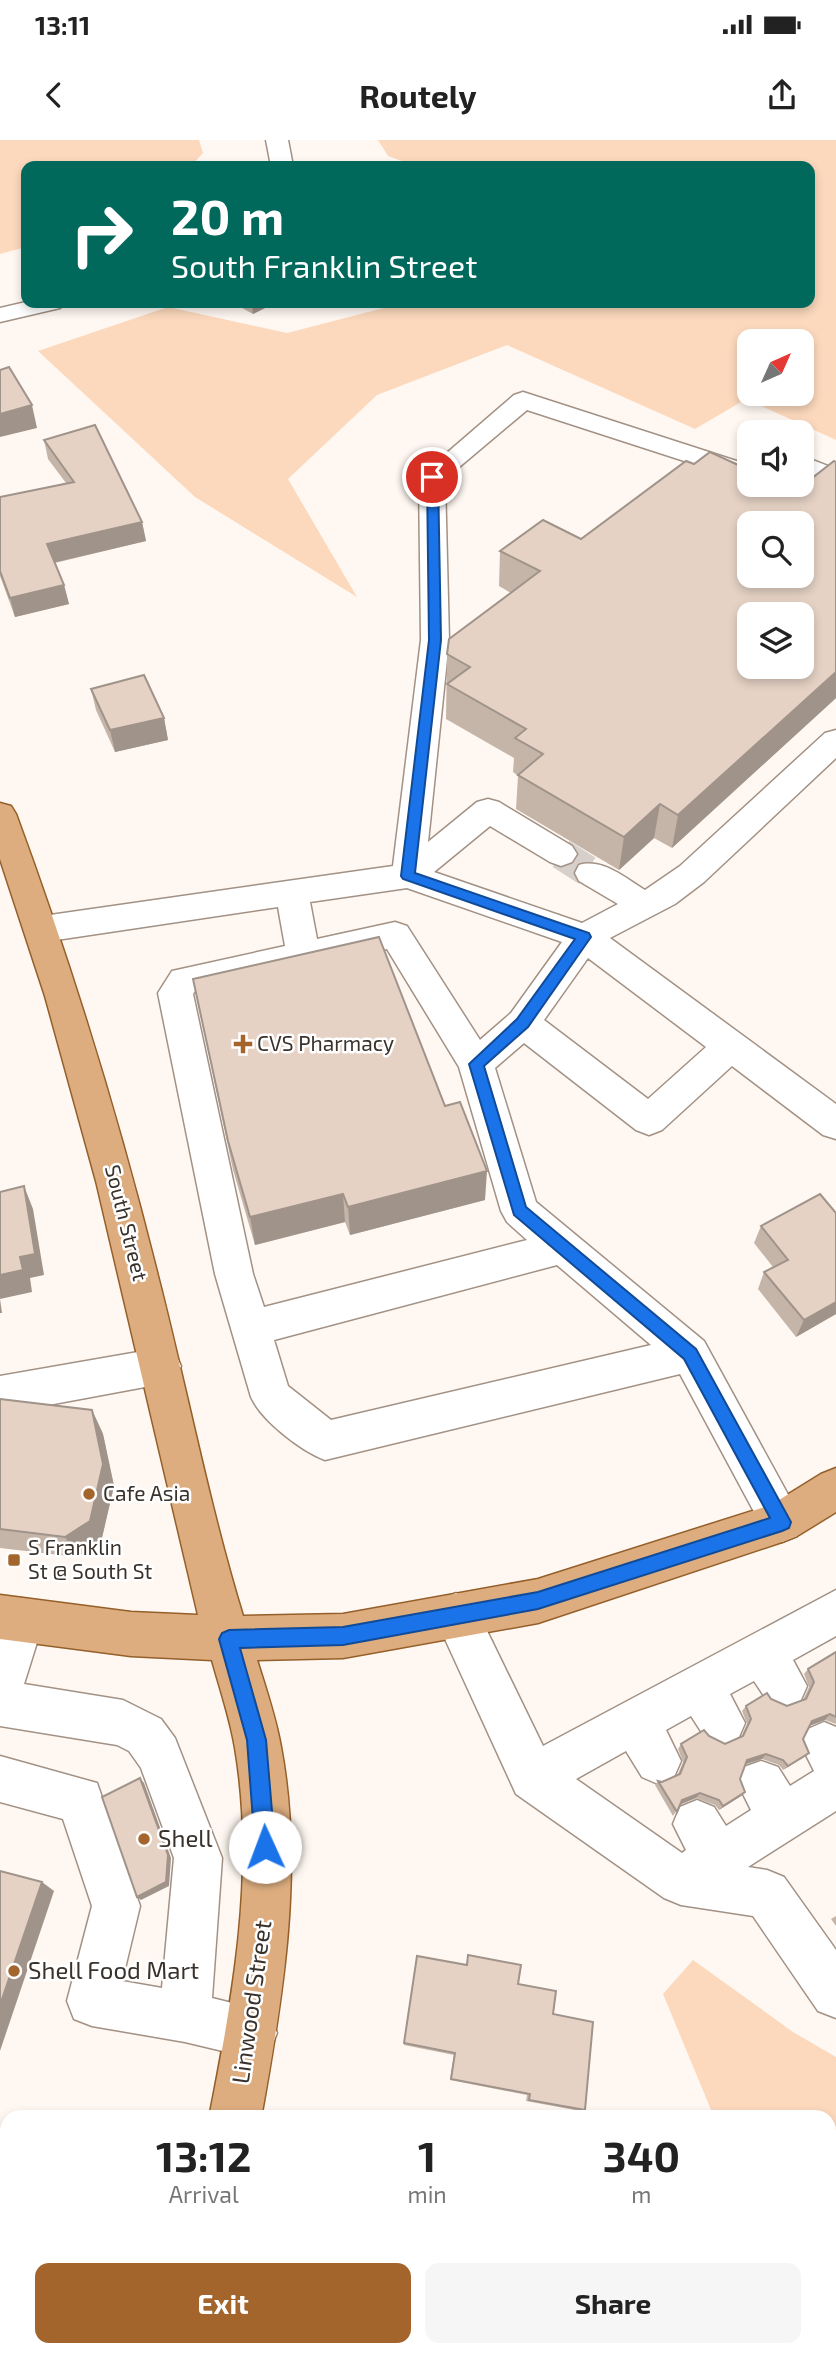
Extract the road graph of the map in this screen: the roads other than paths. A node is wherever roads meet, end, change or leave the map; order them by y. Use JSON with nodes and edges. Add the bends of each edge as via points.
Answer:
{"nodes":[{"id":1,"x":277,"y":140,"type":"edge"},
{"id":2,"x":281,"y":161,"type":"edge"},
{"id":3,"x":30,"y":308,"type":"edge"},
{"id":4,"x":0,"y":315,"type":"edge"},
{"id":5,"x":814,"y":469,"type":"edge"},
{"id":6,"x":737,"y":470,"type":"edge"},
{"id":7,"x":836,"y":479,"type":"edge"},
{"id":8,"x":836,"y":740,"type":"edge"},
{"id":9,"x":0,"y":814,"type":"edge"},
{"id":10,"x":561,"y":854,"type":"tunnel mouth"},
{"id":11,"x":591,"y":873,"type":"tunnel mouth"},
{"id":12,"x":408,"y":876,"type":"junction"},
{"id":13,"x":292,"y":891,"type":"junction"},
{"id":14,"x":645,"y":905,"type":"junction"},
{"id":15,"x":43,"y":929,"type":"junction"},
{"id":16,"x":584,"y":937,"type":"junction"},
{"id":17,"x":303,"y":954,"type":"junction"},
{"id":18,"x":523,"y":1023,"type":"junction"},
{"id":19,"x":731,"y":1046,"type":"junction"},
{"id":20,"x":476,"y":1064,"type":"junction"},
{"id":21,"x":836,"y":1124,"type":"edge"},
{"id":22,"x":563,"y":1247,"type":"junction"},
{"id":23,"x":251,"y":1328,"type":"junction"},
{"id":24,"x":690,"y":1354,"type":"junction"},
{"id":25,"x":161,"y":1366,"type":"junction"},
{"id":26,"x":0,"y":1395,"type":"edge"},
{"id":27,"x":836,"y":1488,"type":"edge"},
{"id":28,"x":782,"y":1522,"type":"junction"},
{"id":29,"x":456,"y":1615,"type":"junction"},
{"id":30,"x":11,"y":1619,"type":"edge"},
{"id":31,"x":832,"y":1623,"type":"edge"},
{"id":32,"x":229,"y":1639,"type":"junction"},
{"id":33,"x":0,"y":1688,"type":"edge"},
{"id":34,"x":0,"y":1703,"type":"edge"},
{"id":35,"x":635,"y":1722,"type":"junction"},
{"id":36,"x":658,"y":1761,"type":"dead end"},
{"id":37,"x":832,"y":1764,"type":"edge"},
{"id":38,"x":533,"y":1777,"type":"junction"},
{"id":39,"x":0,"y":1779,"type":"edge"},
{"id":40,"x":698,"y":1854,"type":"junction"},
{"id":41,"x":836,"y":1993,"type":"edge"},
{"id":42,"x":185,"y":2017,"type":"junction"},
{"id":43,"x":252,"y":2033,"type":"junction"},
{"id":44,"x":237,"y":2110,"type":"edge"}],
"edges":[{"from":1,"to":2,"type":"street"},
{"from":3,"to":4,"type":"street"},
{"from":5,"to":7,"type":"street"},
{"from":6,"to":12,"type":"street","via":[[523,400],[432,477],[435,640]]},
{"from":8,"to":14,"type":"street","via":[[692,874]]},
{"from":9,"to":15,"type":"main road","name":"South Street"},
{"from":10,"to":12,"type":"street","via":[[488,810]]},
{"from":11,"to":14,"type":"street"},
{"from":12,"to":13,"type":"street"},
{"from":12,"to":16,"type":"street"},
{"from":13,"to":15,"type":"street"},
{"from":13,"to":17,"type":"street"},
{"from":14,"to":16,"type":"street"},
{"from":15,"to":25,"type":"main road","name":"South Street","via":[[115,1177]]},
{"from":16,"to":18,"type":"street"},
{"from":16,"to":19,"type":"street"},
{"from":17,"to":20,"type":"street","via":[[395,935]]},
{"from":17,"to":23,"type":"street","via":[[184,979],[174,993],[234,1274]]},
{"from":18,"to":19,"type":"street","via":[[649,1120]]},
{"from":18,"to":20,"type":"street"},
{"from":19,"to":21,"type":"street"},
{"from":20,"to":22,"type":"street","via":[[520,1211]]},
{"from":22,"to":23,"type":"street"},
{"from":22,"to":24,"type":"street"},
{"from":23,"to":24,"type":"street","via":[[271,1397],[325,1441]]},
{"from":24,"to":28,"type":"street"},
{"from":25,"to":26,"type":"street"},
{"from":25,"to":32,"type":"main road","name":"South Street","via":[[205,1560]]},
{"from":27,"to":28,"type":"main road"},
{"from":28,"to":29,"type":"main road","via":[[538,1601]]},
{"from":29,"to":32,"type":"main road","via":[[343,1636]]},
{"from":29,"to":38,"type":"street"},
{"from":30,"to":32,"type":"main road","via":[[131,1634]]},
{"from":30,"to":33,"type":"street"},
{"from":31,"to":35,"type":"street","via":[[773,1669],[710,1705]]},
{"from":32,"to":43,"type":"main road","name":"Linwood Street","via":[[257,1740],[265,1822],[265,1920]]},
{"from":34,"to":42,"type":"street","via":[[123,1723],[145,1735],[159,1755],[198,1858]]},
{"from":35,"to":36,"type":"street"},
{"from":35,"to":38,"type":"street"},
{"from":37,"to":40,"type":"street","via":[[772,1800]]},
{"from":38,"to":40,"type":"street"},
{"from":39,"to":42,"type":"street","via":[[80,1800],[116,1906],[92,2001]]},
{"from":40,"to":41,"type":"street","via":[[767,1894]]},
{"from":42,"to":43,"type":"street"},
{"from":43,"to":44,"type":"main road","name":"Linwood Street"}]}
